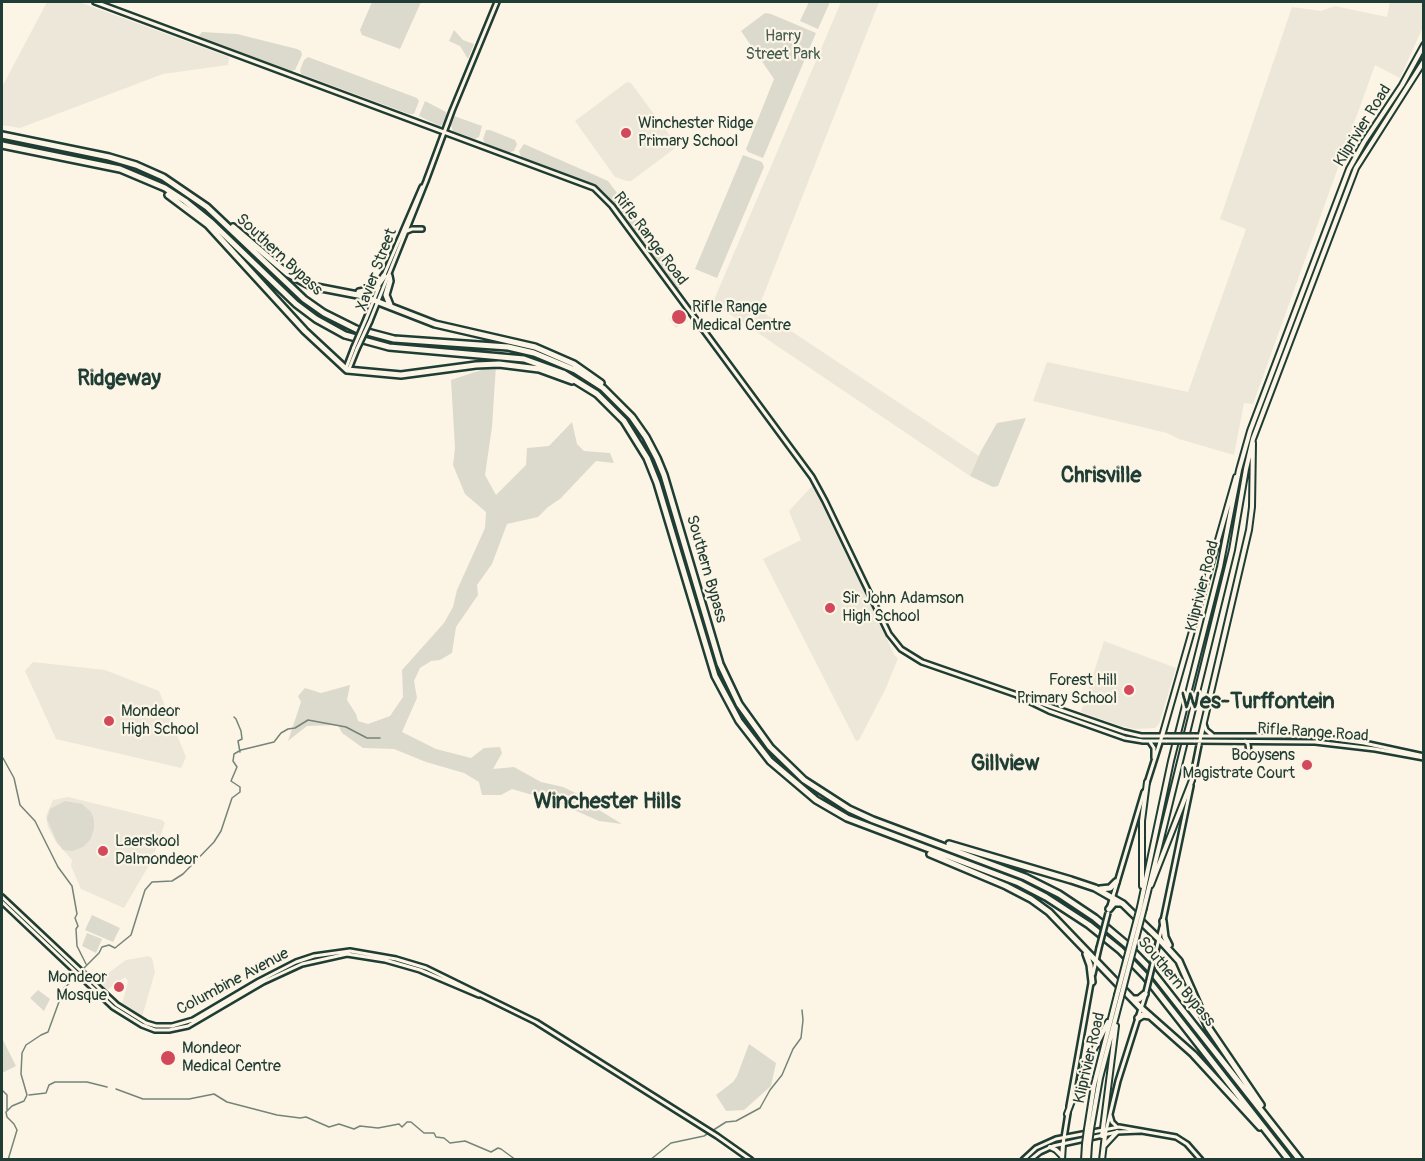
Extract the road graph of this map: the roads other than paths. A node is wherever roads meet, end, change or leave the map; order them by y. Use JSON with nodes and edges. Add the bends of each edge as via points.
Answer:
{"nodes":[{"id":1,"x":95,"y":2,"type":"edge"},
{"id":2,"x":497,"y":2,"type":"edge"},
{"id":3,"x":1424,"y":45,"type":"edge"},
{"id":4,"x":1424,"y":61,"type":"edge"},
{"id":5,"x":444,"y":131,"type":"junction"},
{"id":6,"x":2,"y":135,"type":"edge"},
{"id":7,"x":2,"y":146,"type":"edge"},
{"id":8,"x":144,"y":178,"type":"junction"},
{"id":9,"x":427,"y":178,"type":"junction"},
{"id":10,"x":214,"y":214,"type":"junction"},
{"id":11,"x":422,"y":229,"type":"dead end"},
{"id":12,"x":404,"y":236,"type":"junction"},
{"id":13,"x":386,"y":276,"type":"junction"},
{"id":14,"x":337,"y":292,"type":"junction"},
{"id":15,"x":376,"y":301,"type":"junction"},
{"id":16,"x":393,"y":308,"type":"junction"},
{"id":17,"x":356,"y":348,"type":"junction"},
{"id":18,"x":347,"y":370,"type":"junction"},
{"id":19,"x":587,"y":387,"type":"junction"},
{"id":20,"x":609,"y":394,"type":"junction"},
{"id":21,"x":1253,"y":439,"type":"junction"},
{"id":22,"x":1239,"y":470,"type":"junction"},
{"id":23,"x":1018,"y":696,"type":"junction"},
{"id":24,"x":1092,"y":721,"type":"junction"},
{"id":25,"x":1204,"y":722,"type":"junction"},
{"id":26,"x":1090,"y":726,"type":"junction"},
{"id":27,"x":1201,"y":735,"type":"junction"},
{"id":28,"x":1214,"y":735,"type":"junction"},
{"id":29,"x":1161,"y":738,"type":"junction"},
{"id":30,"x":1167,"y":738,"type":"junction"},
{"id":31,"x":1149,"y":741,"type":"junction"},
{"id":32,"x":1200,"y":741,"type":"junction"},
{"id":33,"x":1245,"y":741,"type":"junction"},
{"id":34,"x":1249,"y":752,"type":"dead end"},
{"id":35,"x":1424,"y":757,"type":"edge"},
{"id":36,"x":1154,"y":760,"type":"junction"},
{"id":37,"x":1192,"y":780,"type":"junction"},
{"id":38,"x":1148,"y":782,"type":"junction"},
{"id":39,"x":926,"y":840,"type":"junction"},
{"id":40,"x":910,"y":843,"type":"junction"},
{"id":41,"x":1116,"y":882,"type":"junction"},
{"id":42,"x":1095,"y":888,"type":"junction"},
{"id":43,"x":1144,"y":896,"type":"junction"},
{"id":44,"x":2,"y":897,"type":"edge"},
{"id":45,"x":1112,"y":897,"type":"junction"},
{"id":46,"x":2,"y":902,"type":"edge"},
{"id":47,"x":1123,"y":904,"type":"junction"},
{"id":48,"x":1108,"y":911,"type":"junction"},
{"id":49,"x":1163,"y":921,"type":"junction"},
{"id":50,"x":1159,"y":939,"type":"junction"},
{"id":51,"x":1081,"y":945,"type":"junction"},
{"id":52,"x":1172,"y":951,"type":"junction"},
{"id":53,"x":1096,"y":963,"type":"junction"},
{"id":54,"x":78,"y":971,"type":"junction"},
{"id":55,"x":1092,"y":981,"type":"junction"},
{"id":56,"x":1145,"y":993,"type":"junction"},
{"id":57,"x":1119,"y":996,"type":"junction"},
{"id":58,"x":1133,"y":999,"type":"junction"},
{"id":59,"x":1118,"y":1008,"type":"junction"},
{"id":60,"x":1141,"y":1008,"type":"junction"},
{"id":61,"x":1113,"y":1011,"type":"junction"},
{"id":62,"x":1151,"y":1016,"type":"junction"},
{"id":63,"x":1138,"y":1018,"type":"junction"},
{"id":64,"x":1109,"y":1112,"type":"junction"},
{"id":65,"x":1067,"y":1114,"type":"junction"},
{"id":66,"x":1265,"y":1114,"type":"junction"},
{"id":67,"x":1089,"y":1130,"type":"junction"},
{"id":68,"x":1118,"y":1130,"type":"junction"},
{"id":69,"x":1104,"y":1133,"type":"junction"},
{"id":70,"x":1063,"y":1138,"type":"junction"},
{"id":71,"x":1086,"y":1142,"type":"junction"},
{"id":72,"x":1063,"y":1144,"type":"junction"},
{"id":73,"x":1050,"y":1147,"type":"junction"},
{"id":74,"x":1104,"y":1147,"type":"junction"},
{"id":75,"x":1283,"y":1151,"type":"junction"},
{"id":76,"x":1062,"y":1158,"type":"edge"},
{"id":77,"x":751,"y":1160,"type":"edge"},
{"id":78,"x":1023,"y":1160,"type":"edge"},
{"id":79,"x":1030,"y":1160,"type":"edge"},
{"id":80,"x":1086,"y":1160,"type":"edge"},
{"id":81,"x":1102,"y":1160,"type":"edge"},
{"id":82,"x":1202,"y":1160,"type":"edge"},
{"id":83,"x":1289,"y":1160,"type":"edge"},
{"id":84,"x":1300,"y":1160,"type":"edge"}],
"edges":[{"from":1,"to":5,"type":"main road","name":"Rifle Range Road"},
{"from":2,"to":5,"type":"main road","name":"Xavier Street"},
{"from":3,"to":22,"type":"main road","name":"Kliprivier Road","via":[[1348,169]]},
{"from":4,"to":21,"type":"main road","name":"Kliprivier Road","via":[[1356,168]]},
{"from":5,"to":9,"type":"main road","name":"Xavier Street"},
{"from":5,"to":23,"type":"main road","name":"Rifle Range Road","via":[[588,185],[601,194],[812,477],[895,642],[922,662]]},
{"from":6,"to":10,"type":"highway","name":"Southern Bypass","via":[[136,165],[176,184]]},
{"from":7,"to":8,"type":"highway","name":"Southern Bypass","via":[[104,165]]},
{"from":8,"to":18,"type":"highway","via":[[207,225],[305,331]]},
{"from":8,"to":19,"type":"highway","name":"Southern Bypass","via":[[197,210],[296,304],[345,335],[389,347],[524,359],[563,373]]},
{"from":9,"to":12,"type":"main road","name":"Xavier Street"},
{"from":9,"to":13,"type":"main road","name":"Xavier Street"},
{"from":10,"to":14,"type":"highway","via":[[294,278]]},
{"from":10,"to":20,"type":"highway","name":"Southern Bypass","via":[[304,299],[345,324],[394,339],[508,347],[534,353],[575,370]]},
{"from":11,"to":12,"type":"main road","via":[[410,229]]},
{"from":12,"to":13,"type":"main road","name":"Xavier Street"},
{"from":13,"to":14,"type":"highway","via":[[370,291]]},
{"from":13,"to":15,"type":"main road","name":"Xavier Street"},
{"from":13,"to":16,"type":"highway","via":[[390,281],[386,295]]},
{"from":14,"to":15,"type":"highway"},
{"from":15,"to":16,"type":"highway"},
{"from":15,"to":17,"type":"main road","name":"Xavier Street","bridge":true},
{"from":15,"to":17,"type":"main road","name":"Xavier Street","bridge":true},
{"from":16,"to":20,"type":"highway","via":[[441,326],[548,352],[595,377]]},
{"from":17,"to":18,"type":"main road","name":"Xavier Street"},
{"from":18,"to":19,"type":"highway","via":[[409,375],[499,364],[539,369]]},
{"from":19,"to":40,"type":"highway","name":"Southern Bypass","via":[[624,421],[647,458],[713,669],[745,730],[783,773],[816,800],[847,819]]},
{"from":20,"to":39,"type":"highway","name":"Southern Bypass","via":[[639,427],[657,458],[720,664],[756,730],[782,760],[820,792],[856,813]]},
{"from":21,"to":25,"type":"main road","via":[[1249,530]]},
{"from":21,"to":43,"type":"main road","name":"Kliprivier Road","via":[[1232,550]]},
{"from":22,"to":29,"type":"main road"},
{"from":22,"to":43,"type":"main road","name":"Kliprivier Road","via":[[1220,567],[1171,761]]},
{"from":23,"to":24,"type":"main road","name":"Rifle Range Road"},
{"from":23,"to":26,"type":"main road","name":"Rifle Range Road"},
{"from":24,"to":26,"type":"main road"},
{"from":24,"to":29,"type":"main road","name":"Rifle Range Road","via":[[1132,734]]},
{"from":25,"to":27,"type":"main road"},
{"from":25,"to":28,"type":"main road","via":[[1206,730]]},
{"from":26,"to":31,"type":"main road","name":"Rifle Range Road","via":[[1125,738]]},
{"from":27,"to":28,"type":"main road","name":"Rifle Range Road"},
{"from":27,"to":30,"type":"main road","name":"Rifle Range Road","bridge":true},
{"from":27,"to":32,"type":"main road"},
{"from":28,"to":35,"type":"main road","name":"Rifle Range Road","via":[[1322,737],[1364,742]]},
{"from":29,"to":30,"type":"main road","name":"Rifle Range Road"},
{"from":29,"to":31,"type":"main road","name":"Rifle Range Road"},
{"from":29,"to":36,"type":"main road"},
{"from":30,"to":32,"type":"main road","name":"Rifle Range Road","bridge":true},
{"from":31,"to":36,"type":"main road","via":[[1154,748]]},
{"from":32,"to":33,"type":"main road","name":"Rifle Range Road"},
{"from":32,"to":37,"type":"main road"},
{"from":33,"to":34,"type":"main road"},
{"from":33,"to":35,"type":"main road","name":"Rifle Range Road","via":[[1335,744]]},
{"from":36,"to":38,"type":"main road"},
{"from":37,"to":43,"type":"main road"},
{"from":37,"to":49,"type":"main road"},
{"from":38,"to":41,"type":"main road"},
{"from":38,"to":43,"type":"main road","via":[[1141,828]]},
{"from":39,"to":42,"type":"highway"},
{"from":39,"to":66,"type":"highway","name":"Southern Bypass","via":[[1035,882],[1103,924],[1159,979]]},
{"from":40,"to":51,"type":"highway","via":[[1031,899]]},
{"from":40,"to":75,"type":"highway","name":"Southern Bypass","via":[[1026,886],[1064,907],[1106,938],[1156,989]]},
{"from":41,"to":42,"type":"highway","via":[[1107,889]]},
{"from":41,"to":45,"type":"main road"},
{"from":42,"to":45,"type":"highway"},
{"from":43,"to":57,"type":"main road","name":"Kliprivier Road","bridge":true},
{"from":44,"to":54,"type":"main road","name":"Columbine Avenue"},
{"from":45,"to":47,"type":"highway"},
{"from":45,"to":48,"type":"main road"},
{"from":46,"to":54,"type":"main road","name":"Columbine Avenue"},
{"from":47,"to":48,"type":"highway","via":[[1115,903]]},
{"from":47,"to":50,"type":"highway"},
{"from":48,"to":53,"type":"main road","bridge":true},
{"from":49,"to":50,"type":"main road"},
{"from":49,"to":52,"type":"highway"},
{"from":50,"to":52,"type":"highway"},
{"from":50,"to":56,"type":"main road","bridge":true},
{"from":51,"to":53,"type":"highway"},
{"from":51,"to":55,"type":"highway"},
{"from":52,"to":66,"type":"highway","via":[[1208,1027]]},
{"from":53,"to":55,"type":"main road"},
{"from":53,"to":58,"type":"highway"},
{"from":54,"to":77,"type":"main road","name":"Columbine Avenue","via":[[119,1011],[155,1030],[188,1026],[302,964],[342,955],[431,972],[536,1022]]},
{"from":55,"to":65,"type":"main road"},
{"from":56,"to":58,"type":"highway"},
{"from":56,"to":60,"type":"main road"},
{"from":57,"to":59,"type":"main road","name":"Kliprivier Road"},
{"from":57,"to":61,"type":"main road","name":"Kliprivier Road"},
{"from":58,"to":60,"type":"highway"},
{"from":59,"to":67,"type":"main road","name":"Kliprivier Road"},
{"from":59,"to":69,"type":"main road"},
{"from":60,"to":62,"type":"highway"},
{"from":60,"to":63,"type":"main road"},
{"from":61,"to":65,"type":"main road"},
{"from":61,"to":67,"type":"main road","name":"Kliprivier Road","via":[[1097,1074]]},
{"from":62,"to":63,"type":"highway"},
{"from":62,"to":75,"type":"highway","via":[[1200,1061]]},
{"from":63,"to":64,"type":"main road"},
{"from":64,"to":68,"type":"main road"},
{"from":64,"to":69,"type":"main road"},
{"from":65,"to":70,"type":"main road"},
{"from":66,"to":84,"type":"highway","name":"Southern Bypass"},
{"from":67,"to":69,"type":"main road"},
{"from":67,"to":70,"type":"main road"},
{"from":67,"to":71,"type":"main road","name":"Kliprivier Road","bridge":true},
{"from":68,"to":69,"type":"main road"},
{"from":68,"to":74,"type":"main road"},
{"from":68,"to":82,"type":"main road","via":[[1179,1138]]},
{"from":69,"to":71,"type":"main road"},
{"from":69,"to":74,"type":"main road"},
{"from":70,"to":72,"type":"main road"},
{"from":70,"to":78,"type":"main road","via":[[1043,1144]]},
{"from":71,"to":72,"type":"main road"},
{"from":71,"to":80,"type":"main road","name":"Kliprivier Road"},
{"from":72,"to":73,"type":"main road"},
{"from":72,"to":76,"type":"main road"},
{"from":73,"to":76,"type":"main road"},
{"from":73,"to":79,"type":"main road"},
{"from":74,"to":81,"type":"main road"},
{"from":75,"to":83,"type":"highway","name":"Southern Bypass"}]}
